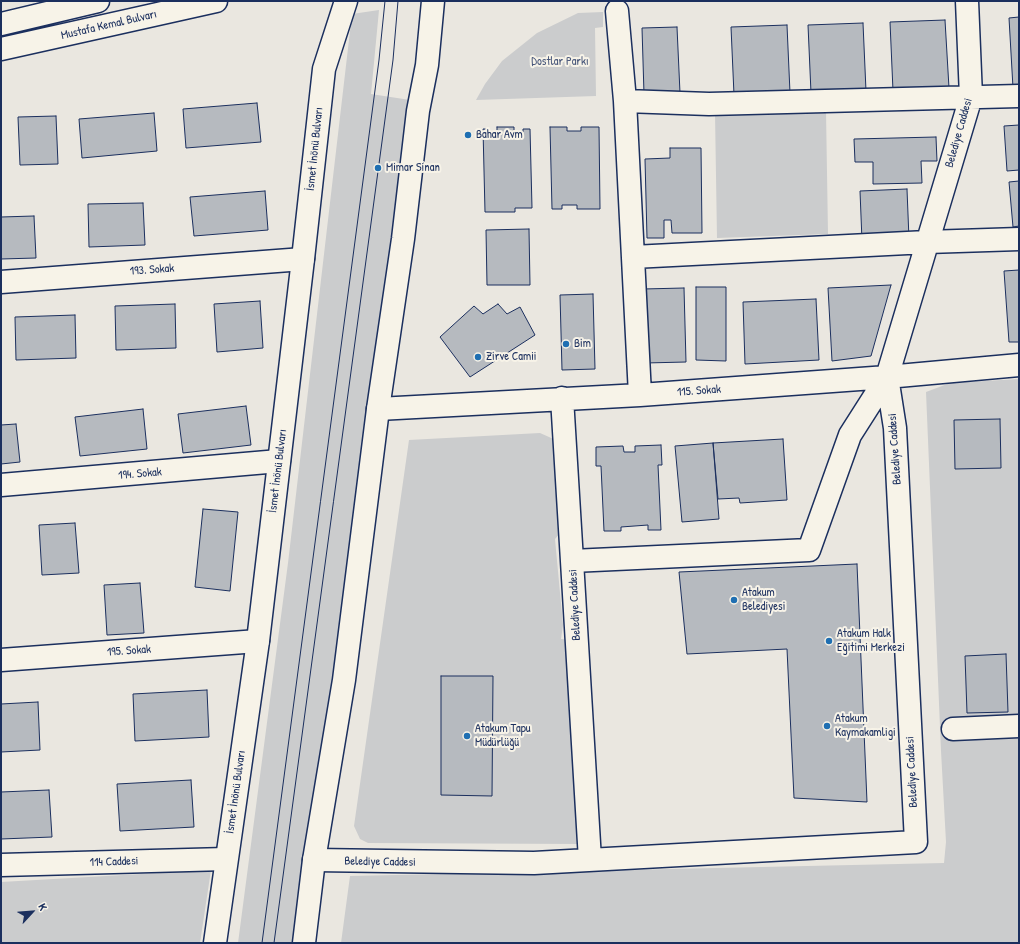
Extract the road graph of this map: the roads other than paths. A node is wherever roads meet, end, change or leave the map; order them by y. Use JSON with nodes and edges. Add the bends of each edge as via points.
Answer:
{"nodes":[{"id":1,"x":98,"y":1,"type":"edge"},
{"id":2,"x":216,"y":1,"type":"edge"},
{"id":3,"x":346,"y":1,"type":"edge"},
{"id":4,"x":433,"y":1,"type":"edge"},
{"id":5,"x":967,"y":1,"type":"edge"},
{"id":6,"x":617,"y":11,"type":"dead end"},
{"id":7,"x":1,"y":24,"type":"edge"},
{"id":8,"x":1,"y":50,"type":"edge"},
{"id":9,"x":1019,"y":96,"type":"edge"},
{"id":10,"x":971,"y":97,"type":"junction"},
{"id":11,"x":625,"y":101,"type":"junction"},
{"id":12,"x":1019,"y":239,"type":"edge"},
{"id":13,"x":927,"y":242,"type":"junction"},
{"id":14,"x":633,"y":257,"type":"junction"},
{"id":15,"x":303,"y":259,"type":"junction"},
{"id":16,"x":1,"y":282,"type":"edge"},
{"id":17,"x":1019,"y":365,"type":"edge"},
{"id":18,"x":887,"y":377,"type":"junction"},
{"id":19,"x":640,"y":395,"type":"junction"},
{"id":20,"x":562,"y":398,"type":"junction"},
{"id":21,"x":378,"y":408,"type":"junction"},
{"id":22,"x":279,"y":462,"type":"junction"},
{"id":23,"x":1,"y":485,"type":"edge"},
{"id":24,"x":572,"y":561,"type":"junction"},
{"id":25,"x":258,"y":642,"type":"junction"},
{"id":26,"x":1,"y":660,"type":"edge"},
{"id":27,"x":1019,"y":726,"type":"edge"},
{"id":28,"x":953,"y":729,"type":"dead end"},
{"id":29,"x":226,"y":858,"type":"junction"},
{"id":30,"x":314,"y":860,"type":"junction"},
{"id":31,"x":590,"y":860,"type":"junction"},
{"id":32,"x":1,"y":865,"type":"edge"},
{"id":33,"x":216,"y":943,"type":"edge"},
{"id":34,"x":304,"y":943,"type":"edge"}],
"edges":[{"from":1,"to":7,"type":"street"},
{"from":2,"to":8,"type":"street","name":"Mustafa Kemal Bulvarı"},
{"from":3,"to":15,"type":"street","name":"İsmet İnönü Bulvarı","via":[[324,69]]},
{"from":4,"to":21,"type":"street","via":[[403,239]]},
{"from":5,"to":10,"type":"street","name":"Belediye Caddesi"},
{"from":6,"to":11,"type":"street"},
{"from":9,"to":10,"type":"street"},
{"from":10,"to":11,"type":"street","via":[[709,104]]},
{"from":10,"to":13,"type":"street","name":"Belediye Caddesi"},
{"from":11,"to":14,"type":"street"},
{"from":12,"to":13,"type":"street"},
{"from":13,"to":14,"type":"street"},
{"from":13,"to":18,"type":"street","name":"Belediye Caddesi"},
{"from":14,"to":19,"type":"street"},
{"from":15,"to":16,"type":"street","name":"193. Sokak"},
{"from":15,"to":22,"type":"street","name":"İsmet İnönü Bulvarı"},
{"from":17,"to":18,"type":"street","name":"115. Sokak"},
{"from":18,"to":19,"type":"street","name":"115. Sokak"},
{"from":18,"to":24,"type":"street","name":"Belediye Caddesi","via":[[850,436],[809,550]]},
{"from":18,"to":31,"type":"street","name":"Belediye Caddesi","via":[[895,428],[916,842]]},
{"from":19,"to":20,"type":"street","name":"115. Sokak"},
{"from":20,"to":21,"type":"street","name":"115. Sokak"},
{"from":20,"to":24,"type":"street"},
{"from":21,"to":30,"type":"street","via":[[344,680]]},
{"from":22,"to":23,"type":"street","name":"194. Sokak"},
{"from":22,"to":25,"type":"street","name":"İsmet İnönü Bulvarı"},
{"from":24,"to":31,"type":"street","name":"Belediye Caddesi"},
{"from":25,"to":26,"type":"street","name":"195. Sokak"},
{"from":25,"to":29,"type":"street","name":"İsmet İnönü Bulvarı"},
{"from":27,"to":28,"type":"street"},
{"from":29,"to":32,"type":"street","name":"114 Caddesi"},
{"from":29,"to":33,"type":"street","name":"İsmet İnönü Bulvarı"},
{"from":30,"to":31,"type":"street","name":"Belediye Caddesi","via":[[534,863]]},
{"from":30,"to":34,"type":"street"}]}
